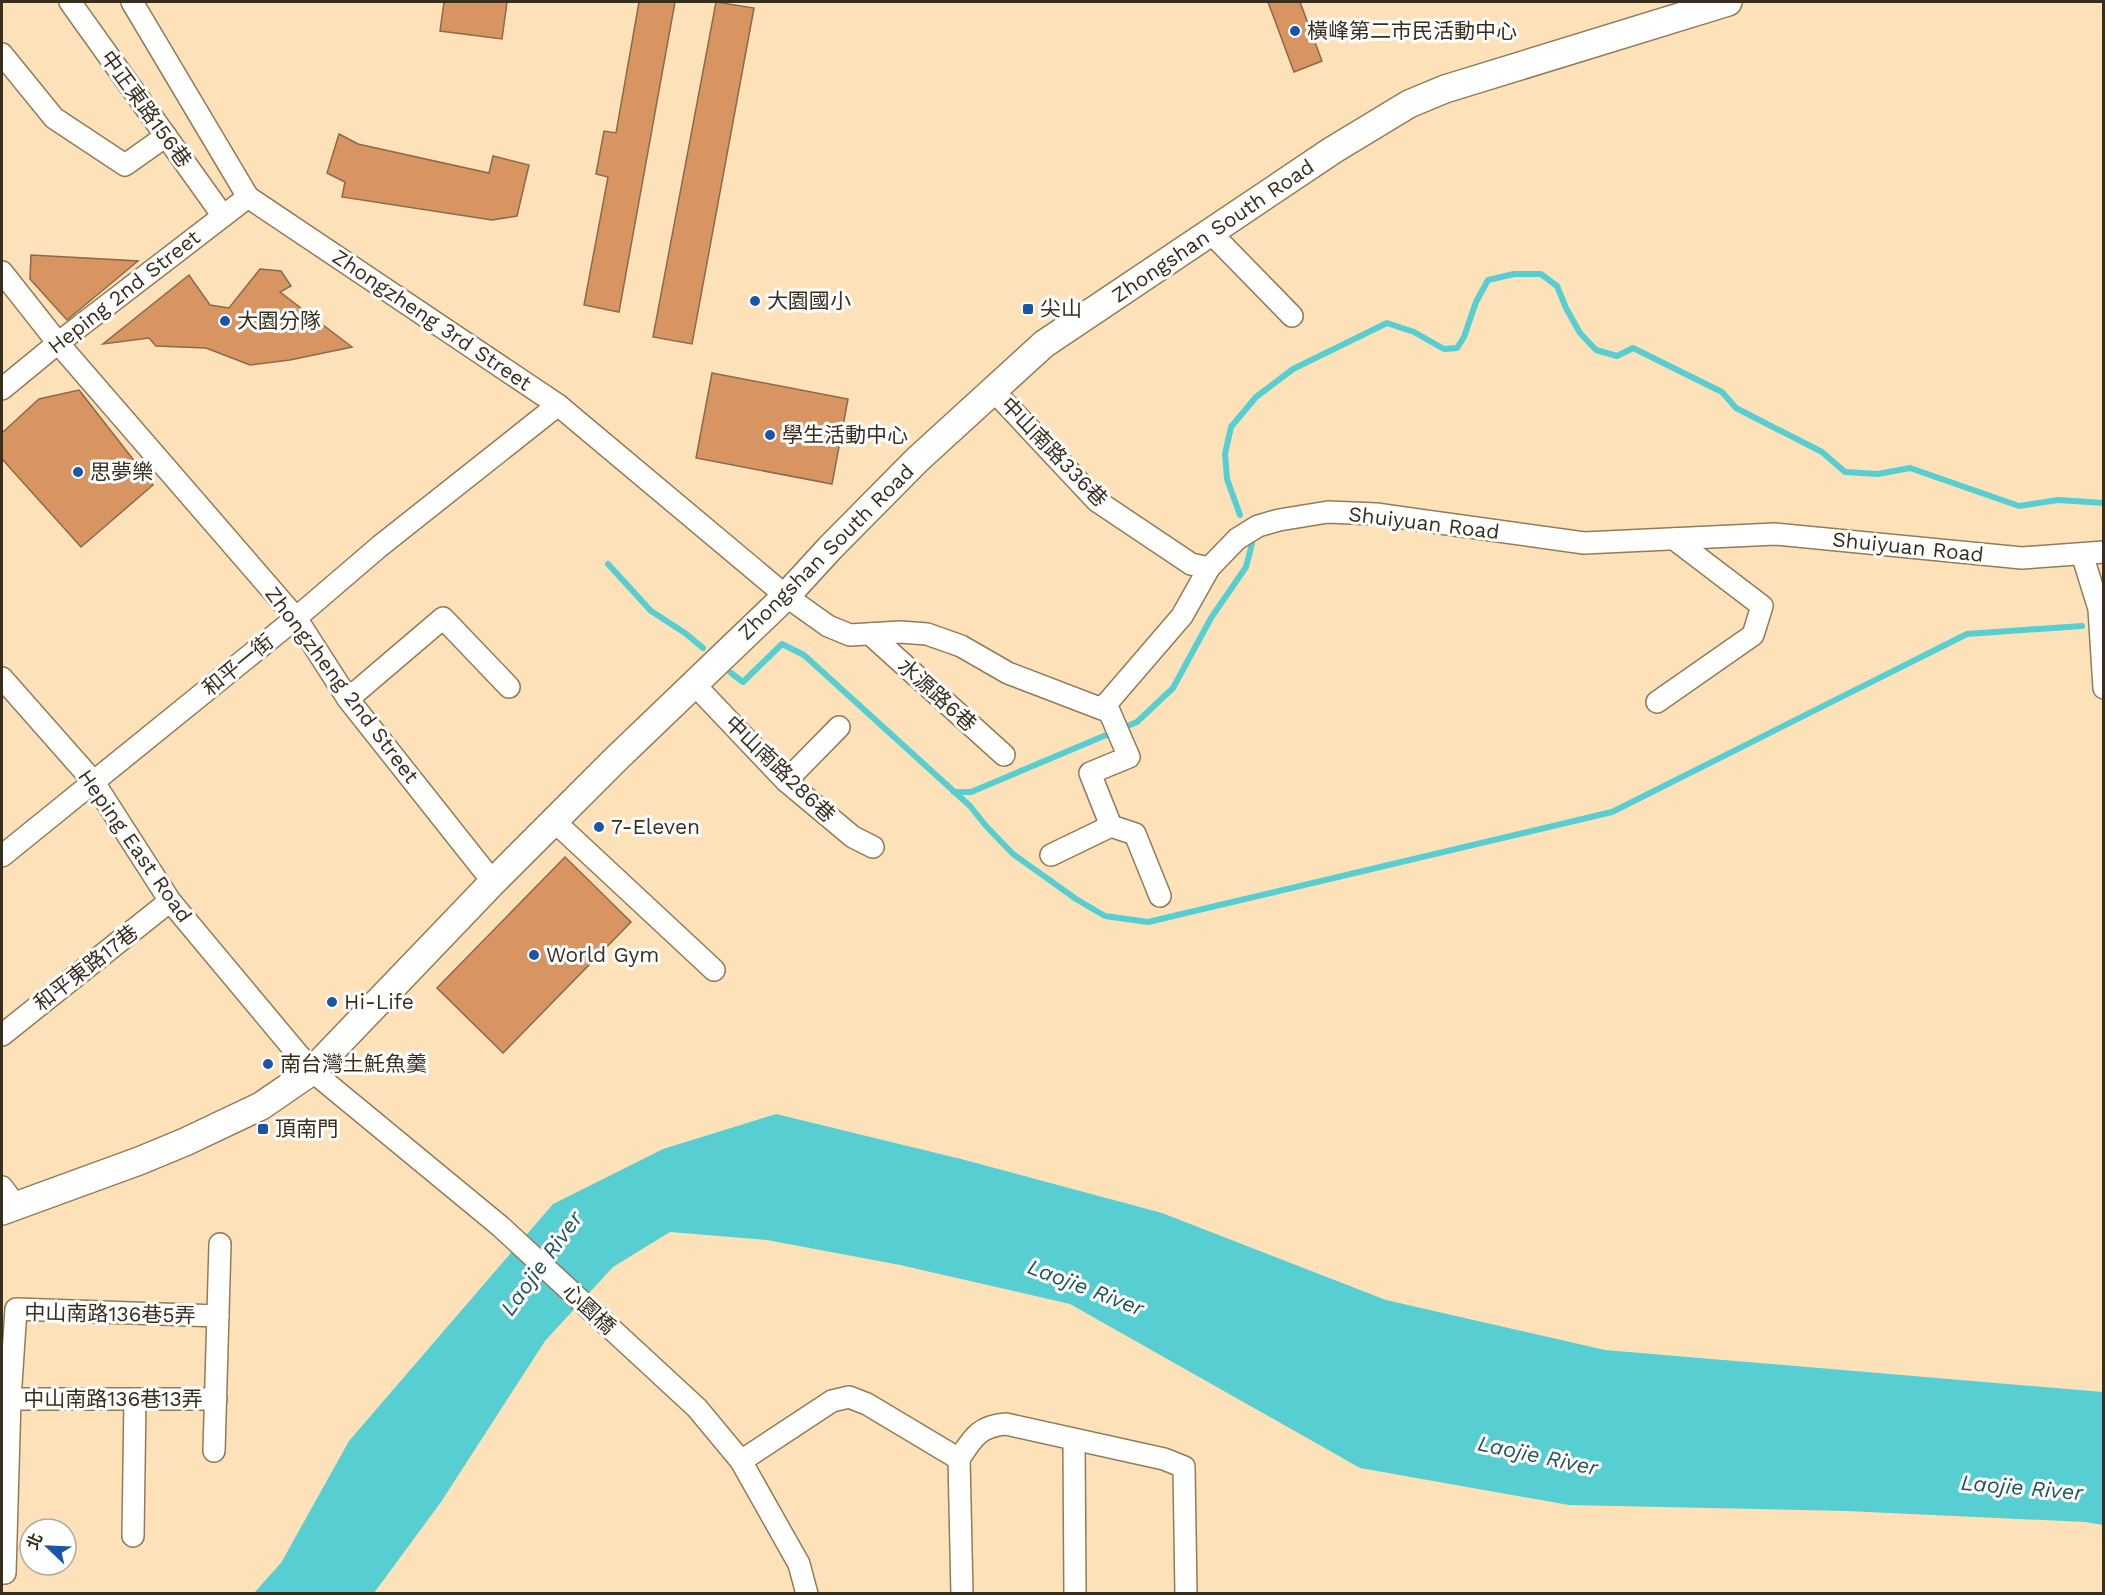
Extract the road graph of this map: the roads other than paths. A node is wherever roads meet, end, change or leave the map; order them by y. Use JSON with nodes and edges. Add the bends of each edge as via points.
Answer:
{"nodes":[{"id":1,"x":70,"y":2,"type":"edge"},
{"id":2,"x":132,"y":2,"type":"edge"},
{"id":3,"x":1728,"y":2,"type":"edge"},
{"id":4,"x":2,"y":54,"type":"edge"},
{"id":5,"x":166,"y":136,"type":"junction"},
{"id":6,"x":248,"y":197,"type":"junction"},
{"id":7,"x":223,"y":216,"type":"junction"},
{"id":8,"x":1210,"y":232,"type":"junction"},
{"id":9,"x":2,"y":272,"type":"edge"},
{"id":10,"x":1292,"y":316,"type":"dead end"},
{"id":11,"x":58,"y":343,"type":"junction"},
{"id":12,"x":2,"y":389,"type":"edge"},
{"id":13,"x":993,"y":389,"type":"junction"},
{"id":14,"x":558,"y":405,"type":"junction"},
{"id":15,"x":1674,"y":538,"type":"junction"},
{"id":16,"x":2103,"y":552,"type":"edge"},
{"id":17,"x":2082,"y":554,"type":"junction"},
{"id":18,"x":1209,"y":568,"type":"junction"},
{"id":19,"x":786,"y":596,"type":"junction"},
{"id":20,"x":297,"y":618,"type":"junction"},
{"id":21,"x":870,"y":634,"type":"junction"},
{"id":22,"x":2,"y":678,"type":"edge"},
{"id":23,"x":693,"y":683,"type":"junction"},
{"id":24,"x":509,"y":687,"type":"dead end"},
{"id":25,"x":2103,"y":688,"type":"edge"},
{"id":26,"x":348,"y":699,"type":"junction"},
{"id":27,"x":1657,"y":702,"type":"dead end"},
{"id":28,"x":1109,"y":711,"type":"junction"},
{"id":29,"x":839,"y":727,"type":"dead end"},
{"id":30,"x":1004,"y":755,"type":"dead end"},
{"id":31,"x":786,"y":780,"type":"junction"},
{"id":32,"x":93,"y":781,"type":"junction"},
{"id":33,"x":554,"y":821,"type":"junction"},
{"id":34,"x":1111,"y":826,"type":"junction"},
{"id":35,"x":873,"y":847,"type":"dead end"},
{"id":36,"x":1052,"y":855,"type":"dead end"},
{"id":37,"x":2,"y":856,"type":"edge"},
{"id":38,"x":493,"y":882,"type":"junction"},
{"id":39,"x":1160,"y":896,"type":"dead end"},
{"id":40,"x":170,"y":902,"type":"junction"},
{"id":41,"x":714,"y":970,"type":"dead end"},
{"id":42,"x":2,"y":1035,"type":"edge"},
{"id":43,"x":312,"y":1071,"type":"junction"},
{"id":44,"x":6,"y":1201,"type":"edge"},
{"id":45,"x":500,"y":1226,"type":"joint"},
{"id":46,"x":220,"y":1244,"type":"dead end"},
{"id":47,"x":218,"y":1316,"type":"junction"},
{"id":48,"x":6,"y":1395,"type":"edge"},
{"id":49,"x":135,"y":1399,"type":"junction"},
{"id":50,"x":216,"y":1399,"type":"junction"},
{"id":51,"x":1074,"y":1440,"type":"junction"},
{"id":52,"x":214,"y":1451,"type":"dead end"},
{"id":53,"x":959,"y":1459,"type":"junction"},
{"id":54,"x":741,"y":1461,"type":"junction"},
{"id":55,"x":133,"y":1536,"type":"dead end"},
{"id":56,"x":3,"y":1573,"type":"edge"},
{"id":57,"x":807,"y":1593,"type":"edge"},
{"id":58,"x":962,"y":1593,"type":"edge"},
{"id":59,"x":1075,"y":1593,"type":"edge"},
{"id":60,"x":1186,"y":1593,"type":"edge"}],
"edges":[{"from":1,"to":5,"type":"street","name":"中正東路156巷"},
{"from":2,"to":6,"type":"street","name":"Zhongzheng 3rd Street"},
{"from":3,"to":8,"type":"main road","name":"Zhongshan South Road","via":[[1445,89],[1409,104]]},
{"from":4,"to":5,"type":"street","via":[[54,117],[126,165]]},
{"from":5,"to":7,"type":"street","name":"中正東路156巷"},
{"from":6,"to":7,"type":"street","name":"Heping 2nd Street"},
{"from":6,"to":14,"type":"street","name":"Zhongzheng 3rd Street"},
{"from":7,"to":11,"type":"street","name":"Heping 2nd Street"},
{"from":8,"to":10,"type":"street"},
{"from":8,"to":13,"type":"main road","name":"Zhongshan South Road","via":[[1044,344]]},
{"from":9,"to":11,"type":"street","name":"Zhongzheng 2nd Street"},
{"from":11,"to":12,"type":"street","name":"Heping 2nd Street"},
{"from":11,"to":20,"type":"street","name":"Zhongzheng 2nd Street"},
{"from":13,"to":18,"type":"street","name":"中山南路336巷","via":[[1096,501],[1191,564]]},
{"from":13,"to":19,"type":"main road","name":"Zhongshan South Road","via":[[917,460]]},
{"from":14,"to":19,"type":"street","name":"Zhongzheng 3rd Street"},
{"from":14,"to":20,"type":"street","name":"和平一街","via":[[380,546]]},
{"from":15,"to":17,"type":"street","name":"Shuiyuan Road","via":[[1775,534],[2022,558]]},
{"from":15,"to":18,"type":"street","name":"Shuiyuan Road","via":[[1584,543],[1376,514],[1328,513],[1258,526],[1237,539]]},
{"from":15,"to":27,"type":"street","via":[[1762,606],[1753,635]]},
{"from":16,"to":17,"type":"street","name":"Shuiyuan Road"},
{"from":17,"to":25,"type":"street","via":[[2099,609]]},
{"from":18,"to":28,"type":"street","name":"Shuiyuan Road","via":[[1182,616]]},
{"from":19,"to":21,"type":"street","via":[[828,626],[850,635]]},
{"from":19,"to":23,"type":"main road","name":"Zhongshan South Road"},
{"from":20,"to":26,"type":"street","name":"Zhongzheng 2nd Street"},
{"from":20,"to":32,"type":"street","name":"和平一街"},
{"from":21,"to":28,"type":"street","via":[[927,634],[961,646],[1008,673]]},
{"from":21,"to":30,"type":"street","name":"水源路6巷"},
{"from":22,"to":32,"type":"street","name":"Heping East Road"},
{"from":23,"to":31,"type":"street","name":"中山南路286巷"},
{"from":23,"to":33,"type":"main road","name":"Zhongshan South Road"},
{"from":24,"to":26,"type":"street","via":[[443,618]]},
{"from":26,"to":38,"type":"street","name":"Zhongzheng 2nd Street"},
{"from":28,"to":34,"type":"street","via":[[1128,757],[1090,773]]},
{"from":29,"to":31,"type":"street"},
{"from":31,"to":35,"type":"street","name":"中山南路286巷","via":[[854,837]]},
{"from":32,"to":37,"type":"street","name":"和平一街"},
{"from":32,"to":40,"type":"street","name":"Heping East Road"},
{"from":33,"to":38,"type":"main road","name":"Zhongshan South Road"},
{"from":33,"to":41,"type":"street"},
{"from":34,"to":36,"type":"street"},
{"from":34,"to":39,"type":"street","via":[[1135,834]]},
{"from":38,"to":43,"type":"main road","name":"Zhongshan South Road"},
{"from":40,"to":42,"type":"street","name":"和平東路17巷"},
{"from":40,"to":43,"type":"street","name":"Heping East Road"},
{"from":43,"to":44,"type":"main road","name":"Zhongshan South Road","via":[[261,1106],[185,1142],[139,1161]]},
{"from":43,"to":45,"type":"street","name":"Heping East Road"},
{"from":45,"to":54,"type":"street","name":"心園橋","via":[[697,1408]]},
{"from":46,"to":47,"type":"street"},
{"from":47,"to":48,"type":"street","name":"中山南路136巷5弄","via":[[16,1309]]},
{"from":47,"to":50,"type":"street"},
{"from":48,"to":49,"type":"street","name":"中山南路136巷13弄"},
{"from":48,"to":56,"type":"street"},
{"from":49,"to":50,"type":"street","name":"中山南路136巷13弄"},
{"from":49,"to":55,"type":"street"},
{"from":50,"to":52,"type":"street"},
{"from":51,"to":53,"type":"street","via":[[1006,1424],[992,1425],[974,1437]]},
{"from":51,"to":59,"type":"street"},
{"from":51,"to":60,"type":"street","via":[[1164,1459],[1184,1467]]},
{"from":53,"to":54,"type":"street","via":[[849,1397],[832,1401]]},
{"from":53,"to":58,"type":"street"},
{"from":54,"to":57,"type":"street","name":"心園橋","via":[[799,1564]]}]}
